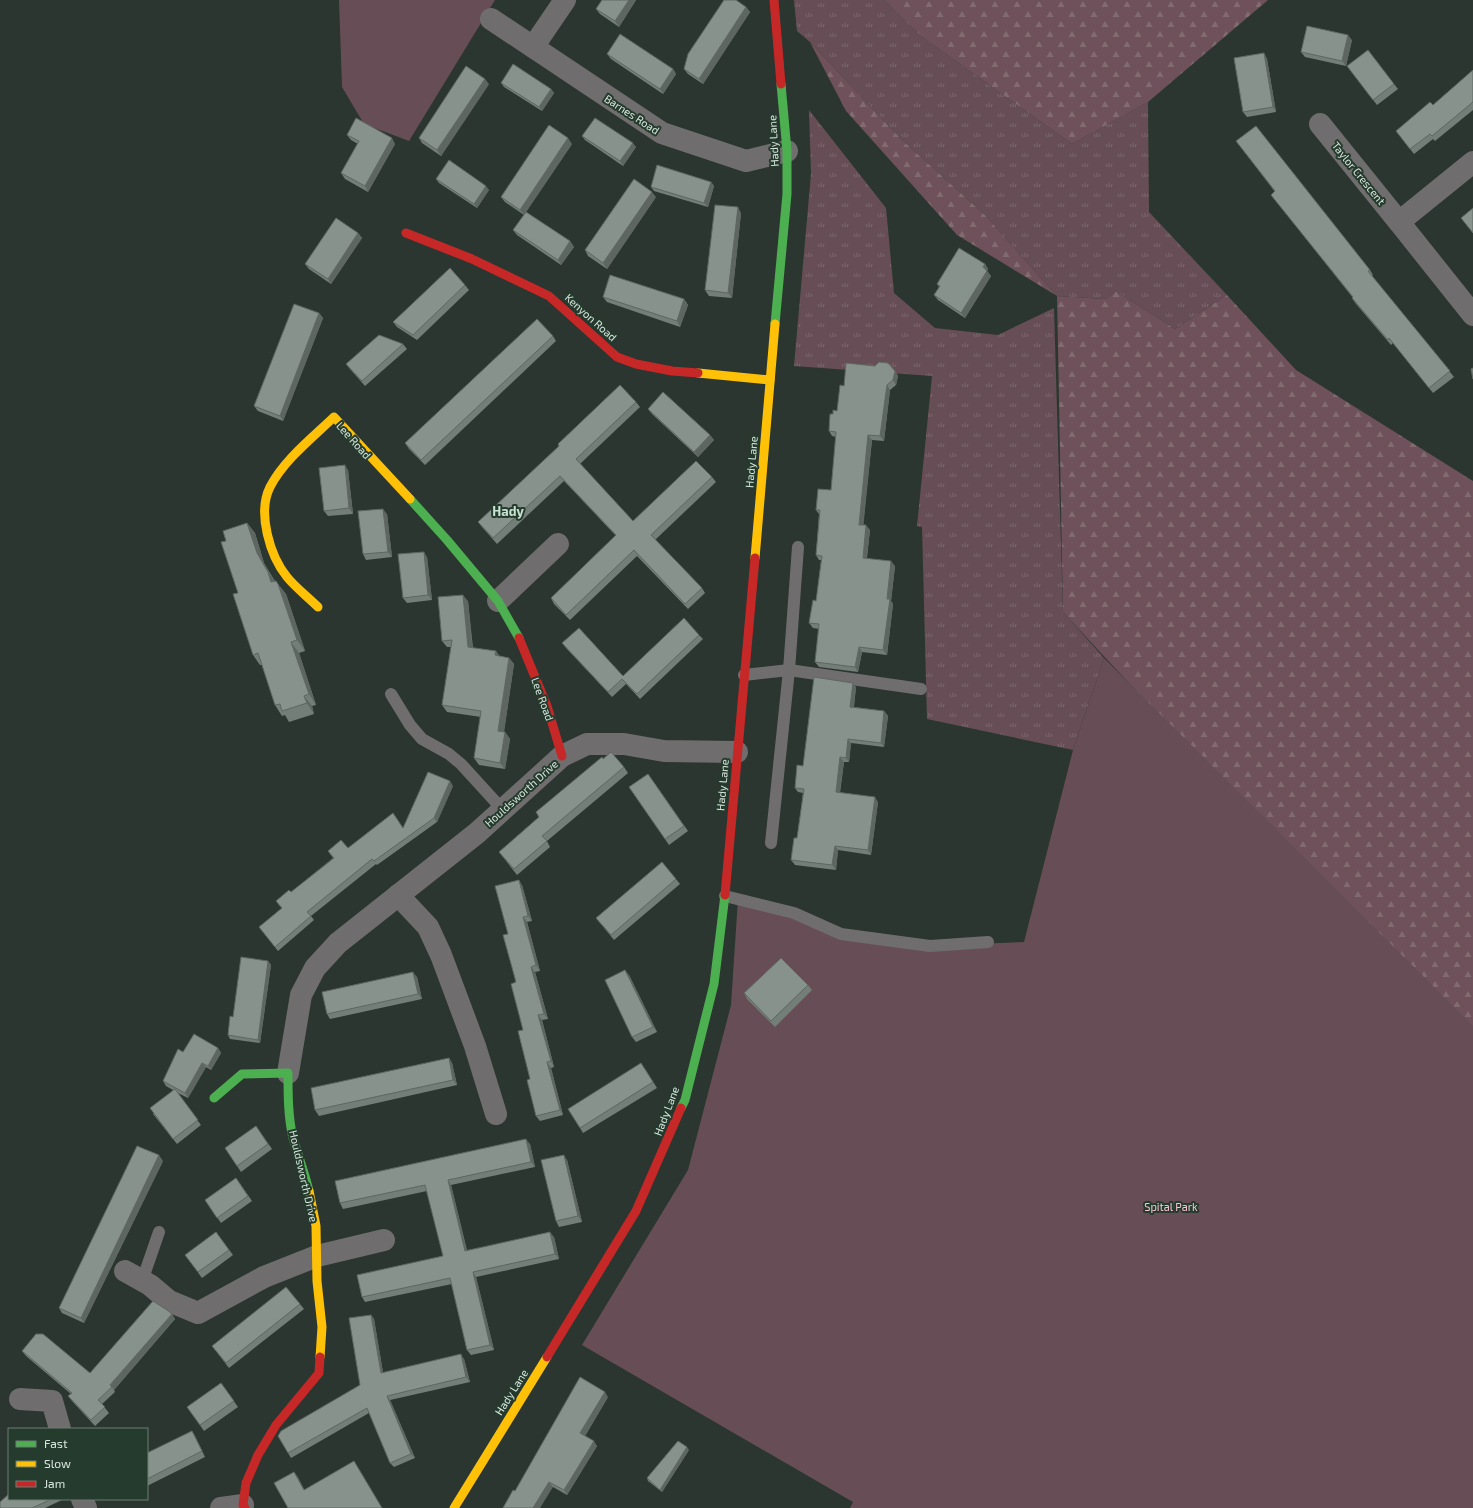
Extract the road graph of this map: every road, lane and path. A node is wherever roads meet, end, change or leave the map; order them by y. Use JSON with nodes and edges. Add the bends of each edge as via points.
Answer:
{"nodes":[{"id":1,"x":565,"y":0,"type":"edge"},
{"id":2,"x":774,"y":0,"type":"edge"},
{"id":3,"x":491,"y":19,"type":"dead end"},
{"id":4,"x":533,"y":47,"type":"junction"},
{"id":5,"x":1320,"y":124,"type":"dead end"},
{"id":6,"x":787,"y":151,"type":"junction"},
{"id":7,"x":1473,"y":162,"type":"edge"},
{"id":8,"x":1399,"y":222,"type":"junction"},
{"id":9,"x":406,"y":233,"type":"dead end"},
{"id":10,"x":1473,"y":316,"type":"edge"},
{"id":11,"x":770,"y":380,"type":"junction"},
{"id":12,"x":558,"y":544,"type":"dead end"},
{"id":13,"x":798,"y":547,"type":"dead end"},
{"id":14,"x":498,"y":601,"type":"junction"},
{"id":15,"x":318,"y":607,"type":"dead end"},
{"id":16,"x":789,"y":670,"type":"junction"},
{"id":17,"x":744,"y":675,"type":"junction"},
{"id":18,"x":921,"y":688,"type":"dead end"},
{"id":19,"x":391,"y":694,"type":"dead end"},
{"id":20,"x":737,"y":752,"type":"junction"},
{"id":21,"x":562,"y":756,"type":"junction"},
{"id":22,"x":502,"y":810,"type":"junction"},
{"id":23,"x":771,"y":843,"type":"dead end"},
{"id":24,"x":398,"y":895,"type":"junction"},
{"id":25,"x":725,"y":896,"type":"junction"},
{"id":26,"x":988,"y":942,"type":"dead end"},
{"id":27,"x":288,"y":1073,"type":"junction"},
{"id":28,"x":214,"y":1098,"type":"dead end"},
{"id":29,"x":496,"y":1114,"type":"dead end"},
{"id":30,"x":159,"y":1232,"type":"dead end"},
{"id":31,"x":384,"y":1240,"type":"dead end"},
{"id":32,"x":317,"y":1256,"type":"junction"},
{"id":33,"x":134,"y":1276,"type":"joint"},
{"id":34,"x":20,"y":1399,"type":"dead end"},
{"id":35,"x":60,"y":1428,"type":"edge"},
{"id":36,"x":244,"y":1507,"type":"edge"},
{"id":37,"x":221,"y":1508,"type":"edge"},
{"id":38,"x":454,"y":1508,"type":"edge"}],
"edges":[{"from":1,"to":4,"type":"street"},
{"from":2,"to":6,"type":"street","name":"Hady Lane"},
{"from":3,"to":4,"type":"street","name":"Barnes Road"},
{"from":4,"to":6,"type":"street","name":"Barnes Road","via":[[662,133],[746,161]]},
{"from":5,"to":8,"type":"street","name":"Taylor Crescent"},
{"from":6,"to":11,"type":"street","name":"Hady Lane","via":[[788,194]]},
{"from":7,"to":8,"type":"street"},
{"from":8,"to":10,"type":"street","name":"Taylor Crescent"},
{"from":9,"to":11,"type":"street","name":"Kenyon Road","via":[[472,259],[549,296],[617,357],[636,364],[672,371]]},
{"from":11,"to":17,"type":"street","name":"Hady Lane"},
{"from":12,"to":14,"type":"street"},
{"from":13,"to":16,"type":"lane"},
{"from":14,"to":15,"type":"street","name":"Lee Road","via":[[447,540],[334,417],[291,461],[269,489],[264,514],[267,533],[286,576]]},
{"from":14,"to":21,"type":"street","name":"Lee Road","via":[[517,632],[547,706]]},
{"from":16,"to":17,"type":"lane"},
{"from":16,"to":18,"type":"lane"},
{"from":16,"to":23,"type":"lane"},
{"from":17,"to":20,"type":"street","name":"Hady Lane"},
{"from":19,"to":22,"type":"lane","via":[[422,739],[461,764]]},
{"from":20,"to":21,"type":"street","name":"Houldsworth Drive","via":[[664,752],[624,744],[587,744]]},
{"from":20,"to":25,"type":"street","name":"Hady Lane"},
{"from":21,"to":22,"type":"street","name":"Houldsworth Drive"},
{"from":22,"to":24,"type":"street","name":"Houldsworth Drive"},
{"from":24,"to":27,"type":"street","name":"Houldsworth Drive","via":[[338,943],[315,968],[301,995]]},
{"from":24,"to":29,"type":"street","via":[[428,927],[441,955],[475,1046]]},
{"from":25,"to":26,"type":"lane","via":[[794,913],[841,934],[930,946]]},
{"from":25,"to":38,"type":"street","name":"Hady Lane","via":[[714,984],[684,1100],[649,1182],[636,1211],[590,1288]]},
{"from":27,"to":28,"type":"street","via":[[242,1074]]},
{"from":27,"to":32,"type":"street","name":"Houldsworth Drive","via":[[293,1137],[305,1172],[316,1226]]},
{"from":30,"to":33,"type":"lane"},
{"from":31,"to":32,"type":"street"},
{"from":32,"to":33,"type":"street","via":[[264,1276],[198,1314],[169,1301]]},
{"from":32,"to":36,"type":"street","name":"Houldsworth Drive","via":[[322,1327],[319,1373],[276,1425],[258,1455],[246,1484]]},
{"from":34,"to":35,"type":"street","via":[[52,1401]]},
{"from":36,"to":37,"type":"street"}]}
